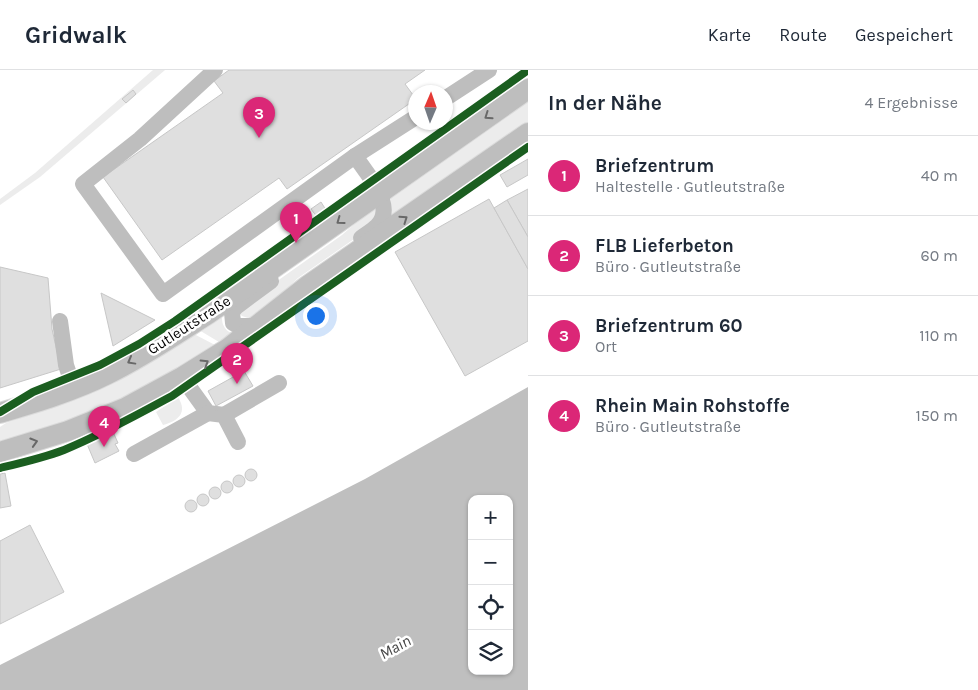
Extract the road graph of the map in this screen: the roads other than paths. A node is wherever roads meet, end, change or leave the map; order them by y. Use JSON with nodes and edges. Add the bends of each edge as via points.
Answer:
{"nodes":[{"id":1,"x":215,"y":70,"type":"edge"},
{"id":2,"x":489,"y":70,"type":"edge"},
{"id":3,"x":528,"y":89,"type":"edge"},
{"id":4,"x":453,"y":93,"type":"edge"},
{"id":5,"x":408,"y":122,"type":"edge"},
{"id":6,"x":528,"y":133,"type":"edge"},
{"id":7,"x":355,"y":156,"type":"junction"},
{"id":8,"x":380,"y":193,"type":"junction"},
{"id":9,"x":288,"y":258,"type":"junction"},
{"id":10,"x":306,"y":286,"type":"junction"},
{"id":11,"x":60,"y":321,"type":"dead end"},
{"id":12,"x":255,"y":326,"type":"junction"},
{"id":13,"x":182,"y":377,"type":"junction"},
{"id":14,"x":279,"y":383,"type":"dead end"},
{"id":15,"x":74,"y":389,"type":"junction"},
{"id":16,"x":0,"y":413,"type":"edge"},
{"id":17,"x":216,"y":414,"type":"junction"},
{"id":18,"x":238,"y":442,"type":"dead end"},
{"id":19,"x":0,"y":452,"type":"edge"},
{"id":20,"x":134,"y":454,"type":"dead end"}],
"edges":[{"from":1,"to":7,"type":"lane","via":[[140,139],[83,184],[163,294]]},
{"from":2,"to":4,"type":"lane"},
{"from":3,"to":8,"type":"main road","name":"Gutleutstraße","one_way":true},
{"from":5,"to":7,"type":"lane"},
{"from":10,"to":6,"type":"main road","one_way":true},
{"from":7,"to":8,"type":"lane"},
{"from":8,"to":9,"type":"main road","name":"Gutleutstraße","one_way":true},
{"from":8,"to":10,"type":"lane","via":[[384,215],[377,226],[318,269]]},
{"from":9,"to":12,"type":"lane","name":"Gutleutstraße","via":[[282,274],[232,312],[233,323]]},
{"from":9,"to":15,"type":"main road","name":"Gutleutstraße","one_way":true,"via":[[153,349]]},
{"from":10,"to":12,"type":"main road"},
{"from":11,"to":15,"type":"lane","via":[[66,365]]},
{"from":13,"to":12,"type":"main road","one_way":true},
{"from":13,"to":17,"type":"lane"},
{"from":19,"to":13,"type":"main road","one_way":true,"via":[[68,431],[125,408]]},
{"from":14,"to":17,"type":"lane"},
{"from":15,"to":16,"type":"main road","name":"Gutleutstraße"},
{"from":17,"to":18,"type":"lane"},
{"from":17,"to":20,"type":"lane"}]}
